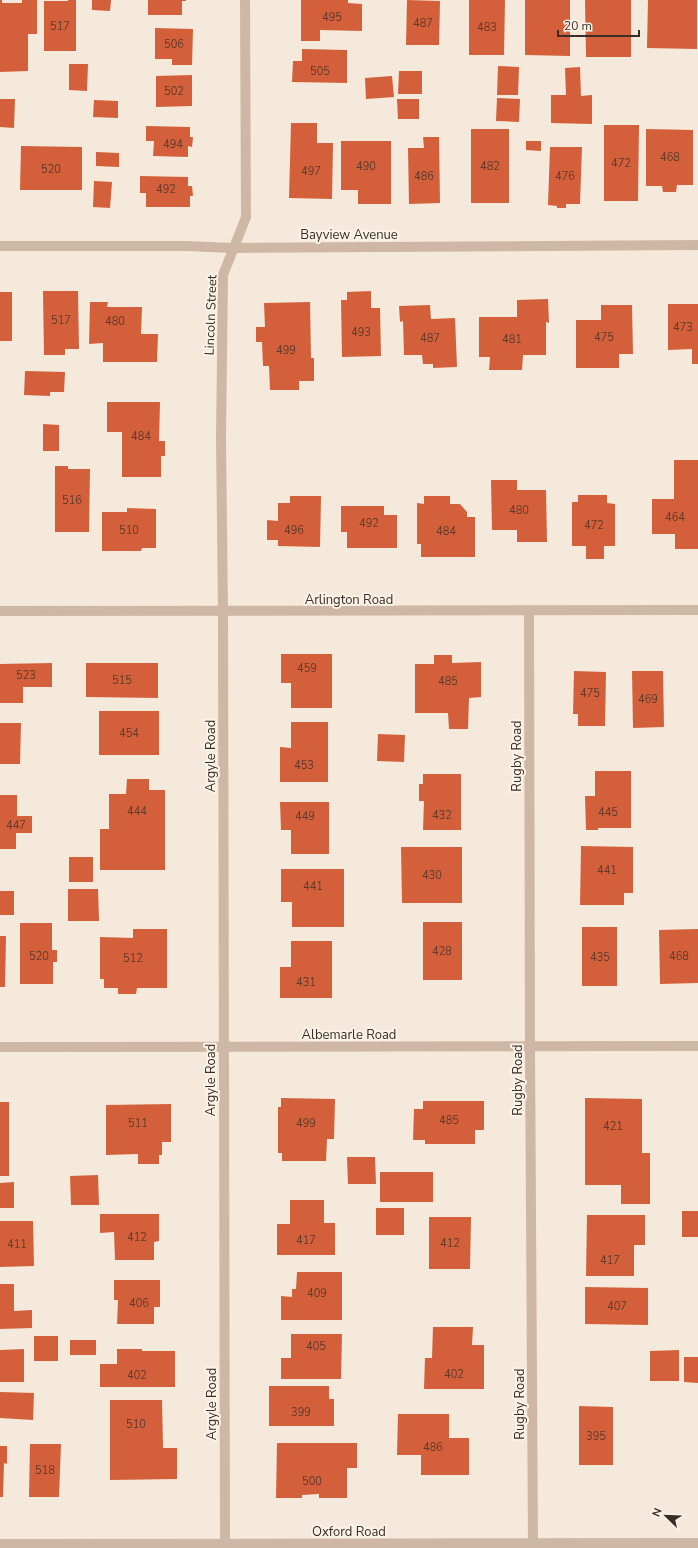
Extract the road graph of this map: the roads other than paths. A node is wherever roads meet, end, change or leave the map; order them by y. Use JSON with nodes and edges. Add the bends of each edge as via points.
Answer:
{"nodes":[{"id":1,"x":245,"y":0,"type":"edge"},
{"id":2,"x":698,"y":245,"type":"edge"},
{"id":3,"x":0,"y":246,"type":"edge"},
{"id":4,"x":233,"y":248,"type":"junction"},
{"id":5,"x":698,"y":610,"type":"edge"},
{"id":6,"x":529,"y":611,"type":"junction"},
{"id":7,"x":0,"y":612,"type":"edge"},
{"id":8,"x":222,"y":612,"type":"junction"},
{"id":9,"x":698,"y":1046,"type":"edge"},
{"id":10,"x":0,"y":1047,"type":"edge"},
{"id":11,"x":223,"y":1047,"type":"junction"},
{"id":12,"x":530,"y":1047,"type":"junction"},
{"id":13,"x":698,"y":1543,"type":"edge"},
{"id":14,"x":0,"y":1544,"type":"edge"},
{"id":15,"x":225,"y":1546,"type":"edge"},
{"id":16,"x":533,"y":1546,"type":"edge"}],
"edges":[{"from":1,"to":4,"type":"street","name":"Lincoln Street","via":[[246,217]]},
{"from":2,"to":4,"type":"street","name":"Bayview Avenue"},
{"from":3,"to":4,"type":"street","name":"Bayview Avenue"},
{"from":4,"to":8,"type":"street","name":"Lincoln Street","via":[[223,275]]},
{"from":5,"to":6,"type":"street","name":"Arlington Road"},
{"from":6,"to":8,"type":"street","name":"Arlington Road"},
{"from":6,"to":12,"type":"street","name":"Rugby Road"},
{"from":7,"to":8,"type":"street","name":"Arlington Road"},
{"from":8,"to":11,"type":"street","name":"Argyle Road"},
{"from":9,"to":12,"type":"street","name":"Albemarle Road"},
{"from":10,"to":11,"type":"street","name":"Albemarle Road"},
{"from":11,"to":12,"type":"street","name":"Albemarle Road"},
{"from":11,"to":15,"type":"street","name":"Argyle Road"},
{"from":12,"to":16,"type":"street","name":"Rugby Road"},
{"from":13,"to":16,"type":"street","name":"Oxford Road"},
{"from":14,"to":15,"type":"street","name":"Oxford Road"},
{"from":15,"to":16,"type":"street","name":"Oxford Road"}]}
